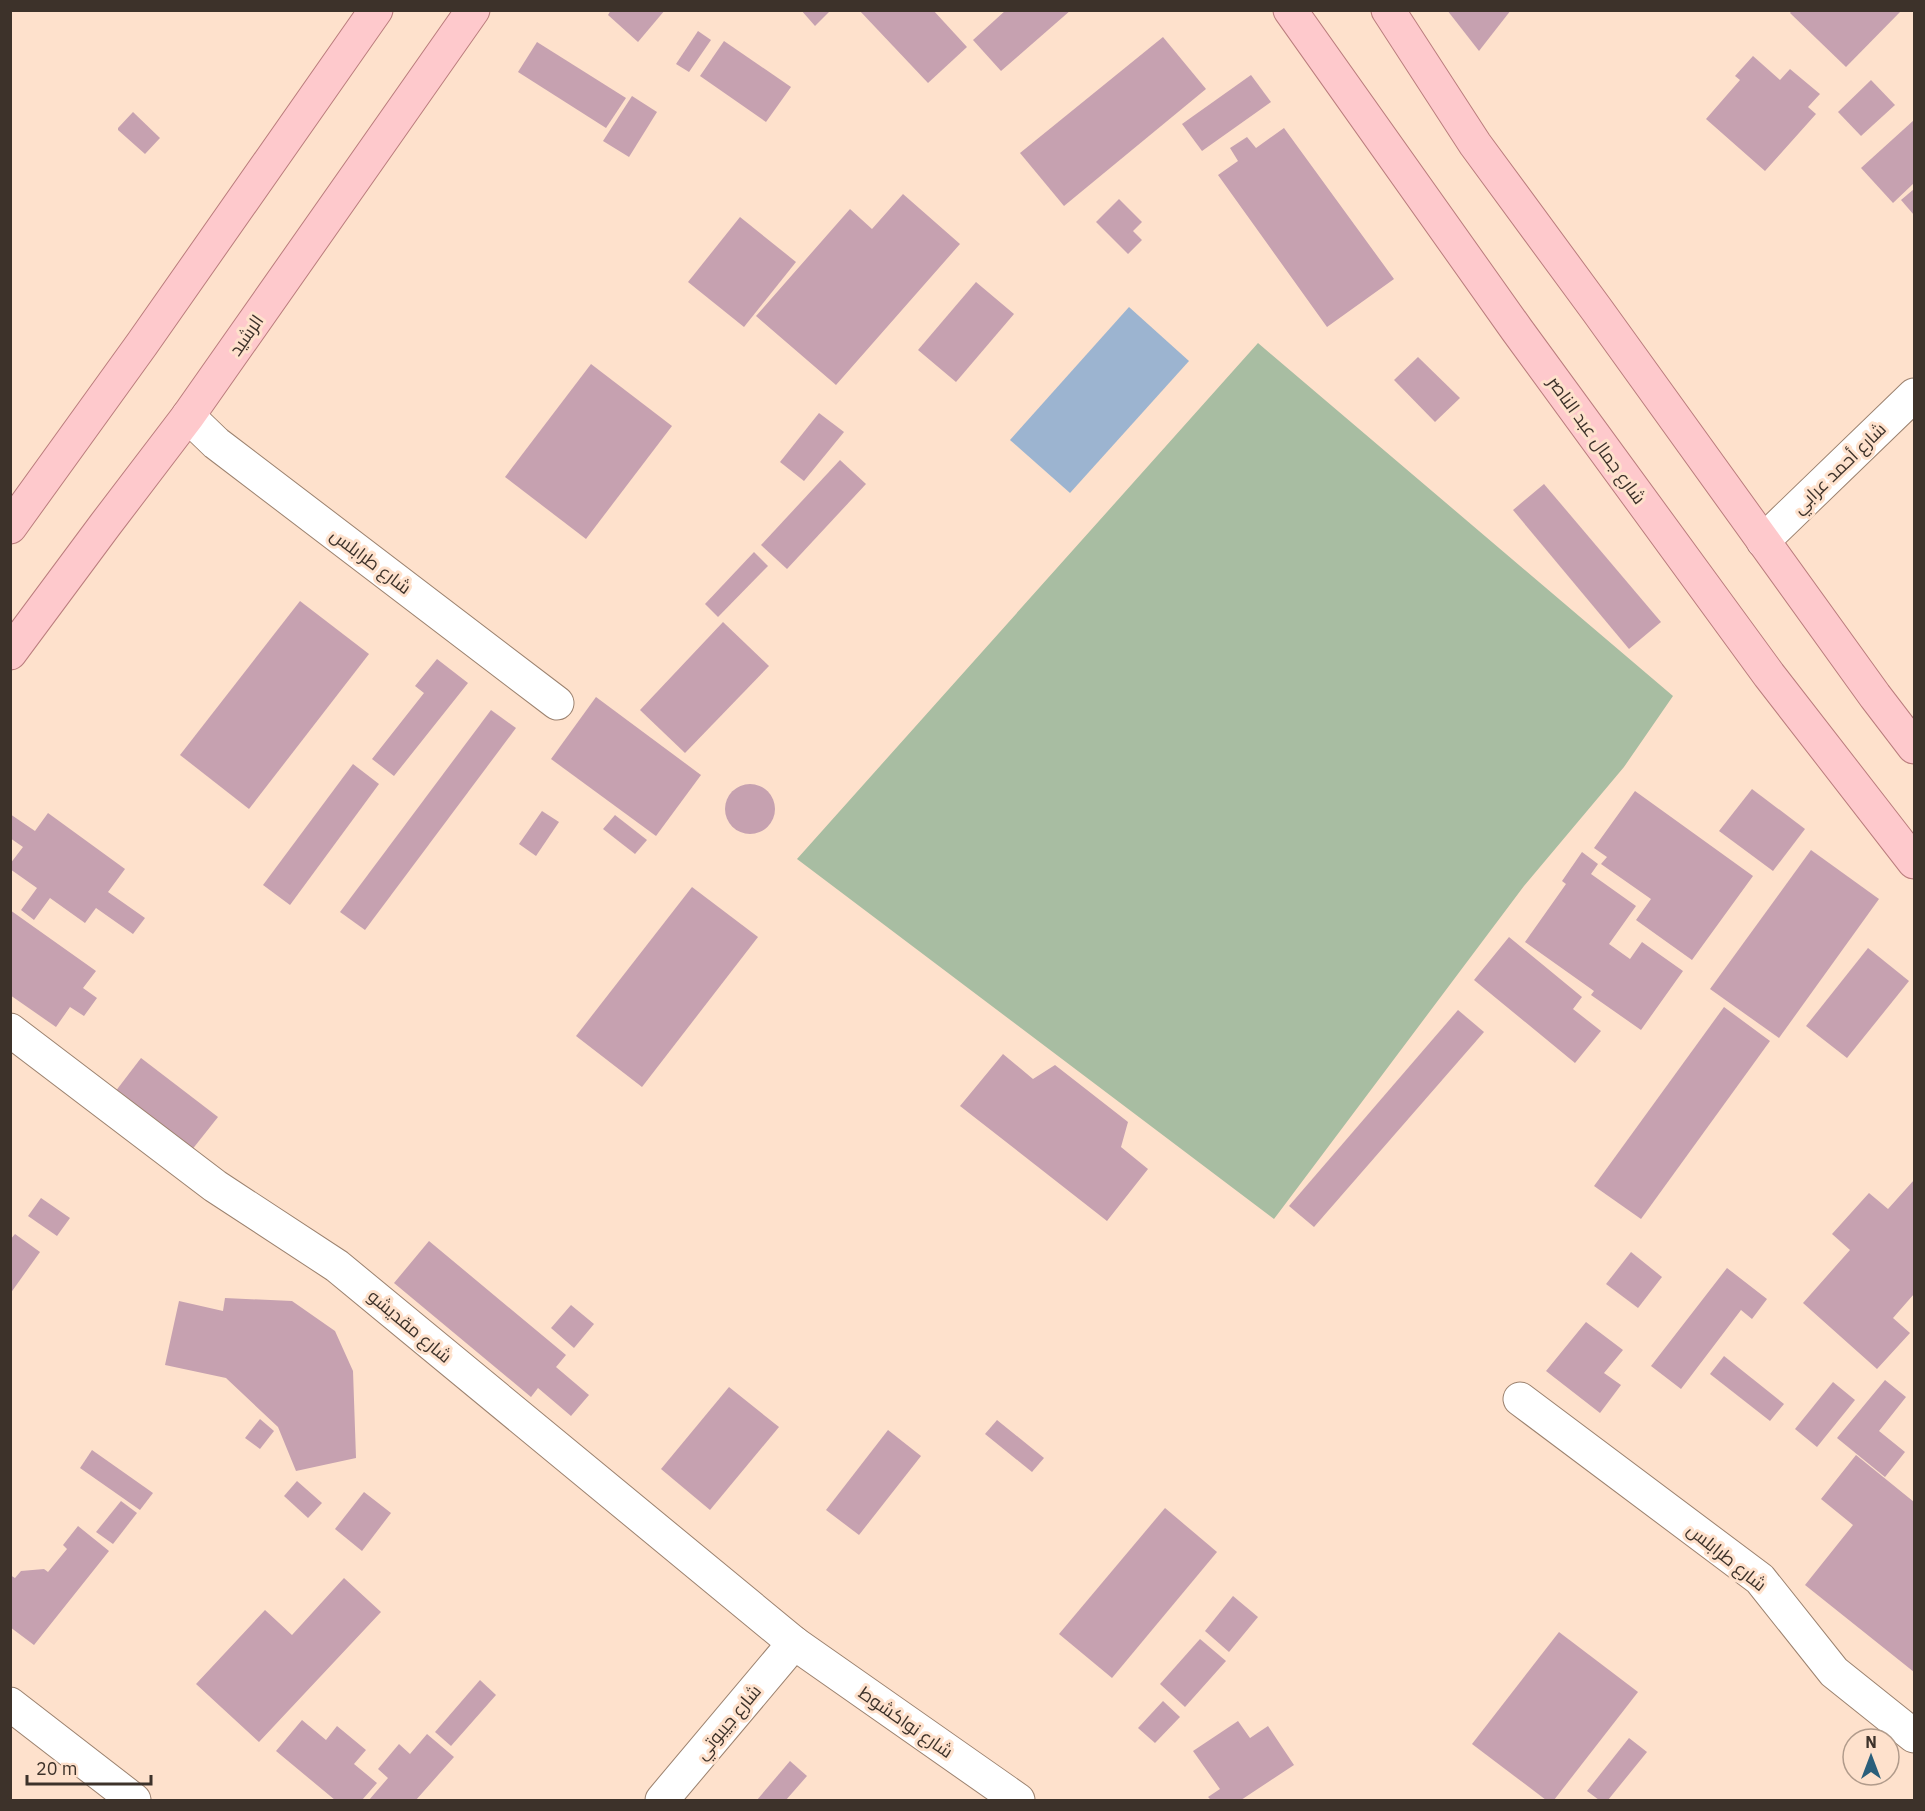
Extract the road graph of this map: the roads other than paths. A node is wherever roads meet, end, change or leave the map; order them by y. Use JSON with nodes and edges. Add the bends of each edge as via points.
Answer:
{"nodes":[{"id":1,"x":376,"y":10,"type":"edge"},
{"id":2,"x":473,"y":10,"type":"edge"},
{"id":3,"x":1290,"y":10,"type":"edge"},
{"id":4,"x":1388,"y":10,"type":"edge"},
{"id":5,"x":1914,"y":395,"type":"edge"},
{"id":6,"x":188,"y":416,"type":"junction"},
{"id":7,"x":10,"y":527,"type":"edge"},
{"id":8,"x":1763,"y":541,"type":"junction"},
{"id":9,"x":10,"y":653,"type":"edge"},
{"id":10,"x":557,"y":703,"type":"dead end"},
{"id":11,"x":1914,"y":747,"type":"edge"},
{"id":12,"x":1914,"y":862,"type":"edge"},
{"id":13,"x":10,"y":1030,"type":"edge"},
{"id":14,"x":1520,"y":1399,"type":"dead end"},
{"id":15,"x":794,"y":1643,"type":"junction"},
{"id":16,"x":10,"y":1704,"type":"edge"},
{"id":17,"x":1914,"y":1736,"type":"edge"},
{"id":18,"x":134,"y":1800,"type":"edge"},
{"id":19,"x":662,"y":1800,"type":"edge"},
{"id":20,"x":1018,"y":1800,"type":"edge"}],
"edges":[{"from":1,"to":7,"type":"main road"},
{"from":2,"to":6,"type":"main road","name":"الرشيد"},
{"from":3,"to":12,"type":"main road","name":"شارع جمال عبد الناصر","via":[[1755,656]]},
{"from":4,"to":8,"type":"main road","via":[[1475,144]]},
{"from":5,"to":8,"type":"street","name":"شارع أحمد عرابي"},
{"from":6,"to":9,"type":"main road","name":"الرشيد"},
{"from":6,"to":10,"type":"street","name":"شارع طرابلس","via":[[216,443]]},
{"from":8,"to":11,"type":"main road"},
{"from":13,"to":15,"type":"street","name":"شارع مقديشو","via":[[215,1186],[357,1281]]},
{"from":14,"to":17,"type":"street","name":"شارع طرابلس","via":[[1760,1579],[1834,1672]]},
{"from":15,"to":19,"type":"street","name":"شارع جيبوتي"},
{"from":15,"to":20,"type":"street","name":"شارع نواكشوط"},
{"from":16,"to":18,"type":"street"}]}
